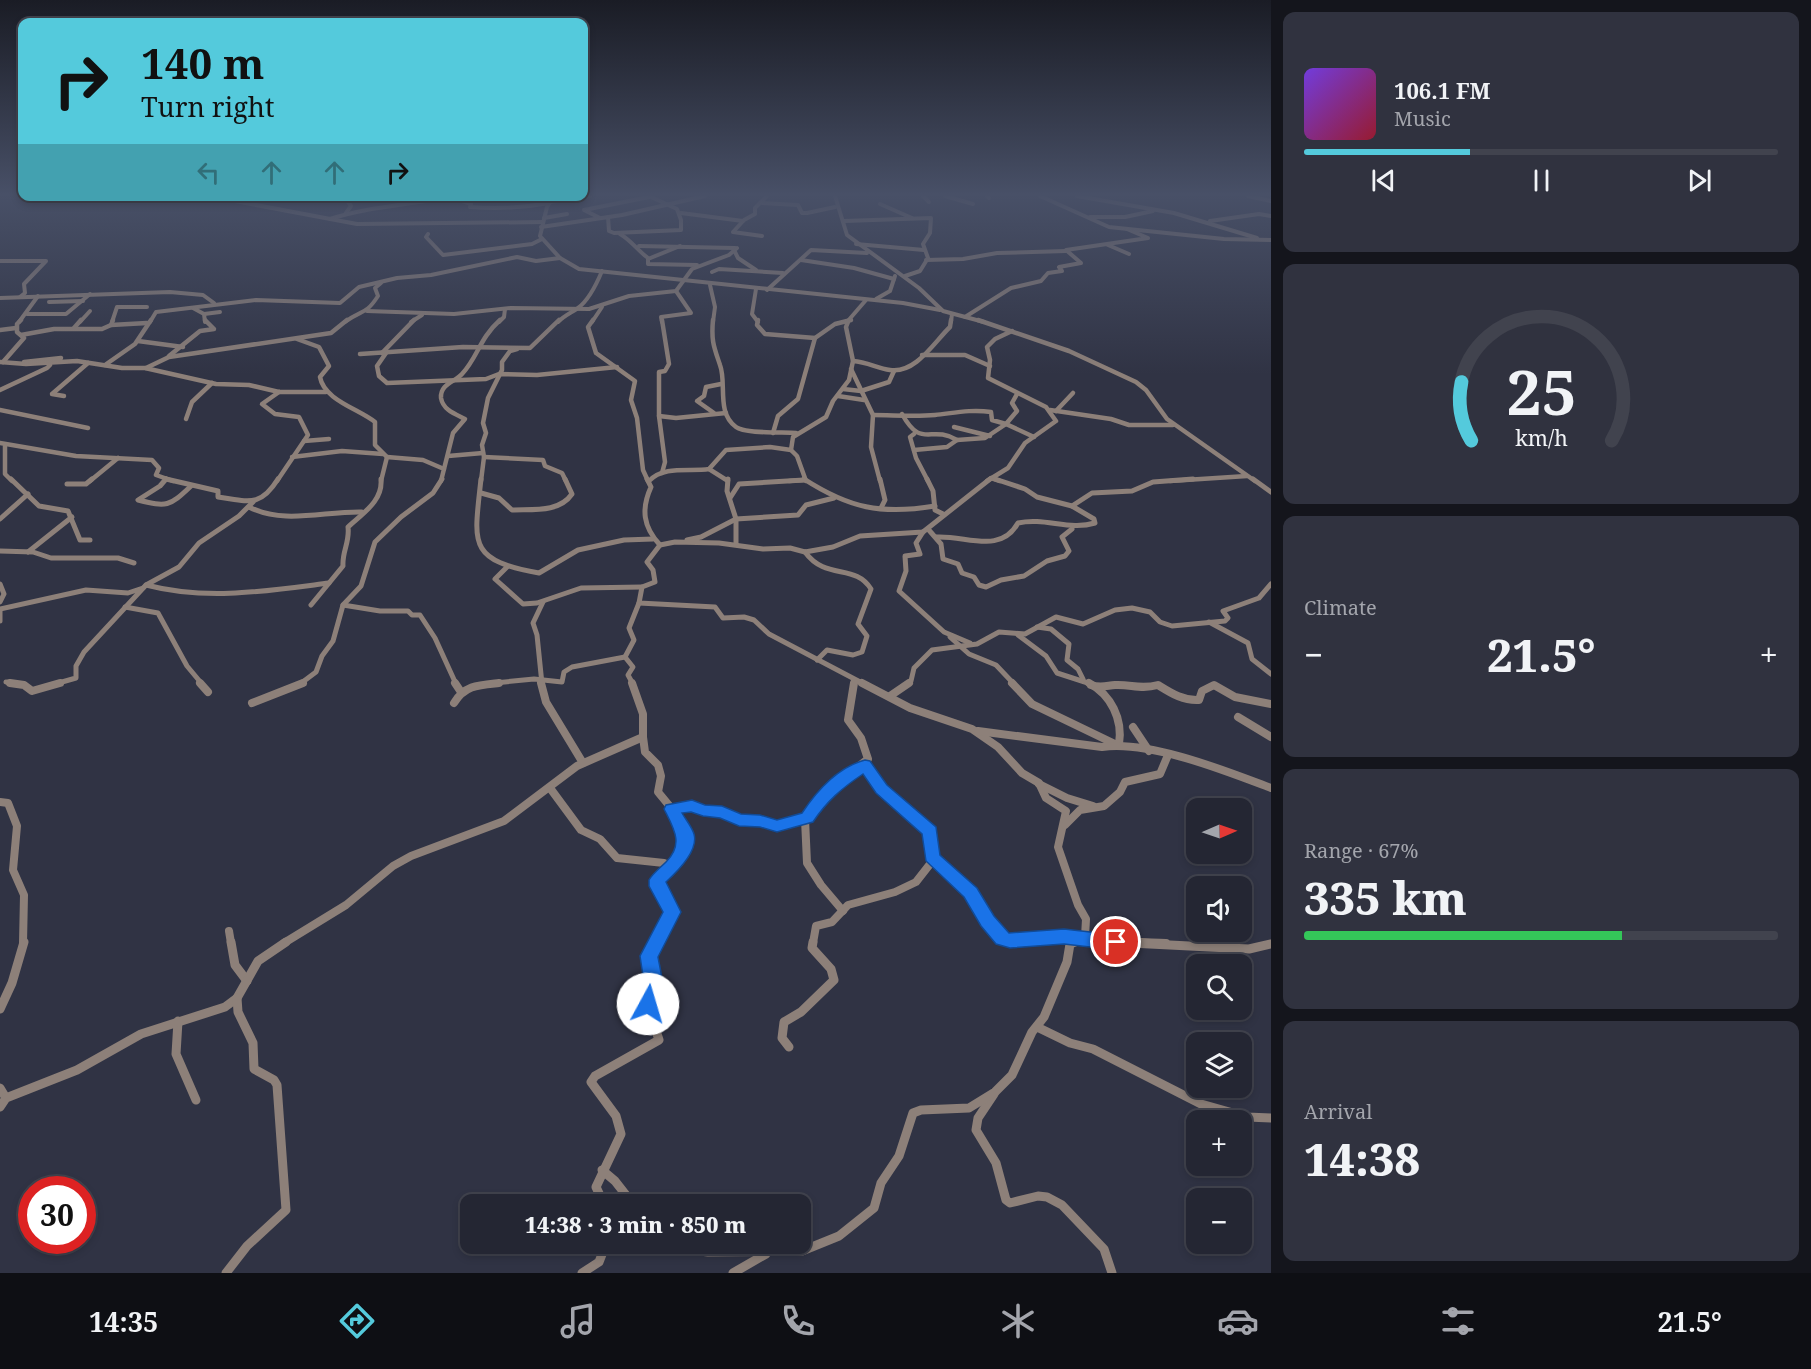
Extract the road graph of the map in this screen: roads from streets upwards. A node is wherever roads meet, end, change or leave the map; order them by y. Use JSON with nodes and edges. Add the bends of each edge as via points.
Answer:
{"nodes":[{"id":1,"x":558,"y":255,"type":"edge"},
{"id":2,"x":644,"y":255,"type":"edge"},
{"id":3,"x":657,"y":255,"type":"edge"},
{"id":4,"x":722,"y":255,"type":"edge"},
{"id":5,"x":737,"y":255,"type":"edge"},
{"id":6,"x":807,"y":255,"type":"edge"},
{"id":7,"x":872,"y":255,"type":"edge"},
{"id":8,"x":925,"y":255,"type":"edge"},
{"id":9,"x":985,"y":255,"type":"edge"},
{"id":10,"x":1072,"y":255,"type":"edge"},
{"id":11,"x":560,"y":258,"type":"junction"},
{"id":12,"x":648,"y":259,"type":"junction"},
{"id":13,"x":801,"y":260,"type":"junction"},
{"id":14,"x":926,"y":260,"type":"junction"},
{"id":15,"x":0,"y":261,"type":"edge"},
{"id":16,"x":698,"y":266,"type":"junction"},
{"id":17,"x":602,"y":271,"type":"junction"},
{"id":18,"x":759,"y":271,"type":"junction"},
{"id":19,"x":712,"y":272,"type":"dead end"},
{"id":20,"x":899,"y":272,"type":"junction"},
{"id":21,"x":784,"y":273,"type":"junction"},
{"id":22,"x":905,"y":276,"type":"junction"},
{"id":23,"x":894,"y":279,"type":"junction"},
{"id":24,"x":681,"y":282,"type":"junction"},
{"id":25,"x":381,"y":283,"type":"junction"},
{"id":26,"x":710,"y":285,"type":"junction"},
{"id":27,"x":756,"y":289,"type":"junction"},
{"id":28,"x":767,"y":290,"type":"junction"},
{"id":29,"x":676,"y":291,"type":"junction"},
{"id":30,"x":90,"y":294,"type":"junction"},
{"id":31,"x":38,"y":296,"type":"junction"},
{"id":32,"x":20,"y":297,"type":"junction"},
{"id":33,"x":0,"y":298,"type":"edge"},
{"id":34,"x":866,"y":300,"type":"junction"},
{"id":35,"x":872,"y":300,"type":"junction"},
{"id":36,"x":82,"y":301,"type":"junction"},
{"id":37,"x":49,"y":302,"type":"dead end"},
{"id":38,"x":217,"y":303,"type":"junction"},
{"id":39,"x":147,"y":307,"type":"dead end"},
{"id":40,"x":602,"y":307,"type":"junction"},
{"id":41,"x":193,"y":308,"type":"junction"},
{"id":42,"x":505,"y":309,"type":"junction"},
{"id":43,"x":576,"y":309,"type":"junction"},
{"id":44,"x":367,"y":310,"type":"junction"},
{"id":45,"x":90,"y":311,"type":"dead end"},
{"id":46,"x":943,"y":311,"type":"junction"},
{"id":47,"x":220,"y":312,"type":"dead end"},
{"id":48,"x":27,"y":314,"type":"junction"},
{"id":49,"x":204,"y":314,"type":"junction"},
{"id":50,"x":423,"y":314,"type":"junction"},
{"id":51,"x":952,"y":314,"type":"junction"},
{"id":52,"x":965,"y":317,"type":"junction"},
{"id":53,"x":848,"y":322,"type":"junction"},
{"id":54,"x":147,"y":323,"type":"junction"},
{"id":55,"x":111,"y":325,"type":"junction"},
{"id":56,"x":16,"y":328,"type":"junction"},
{"id":57,"x":74,"y":328,"type":"junction"},
{"id":58,"x":0,"y":330,"type":"edge"},
{"id":59,"x":1012,"y":332,"type":"junction"},
{"id":60,"x":21,"y":335,"type":"junction"},
{"id":61,"x":295,"y":338,"type":"junction"},
{"id":62,"x":815,"y":338,"type":"junction"},
{"id":63,"x":138,"y":341,"type":"junction"},
{"id":64,"x":183,"y":347,"type":"junction"},
{"id":65,"x":480,"y":347,"type":"junction"},
{"id":66,"x":517,"y":349,"type":"junction"},
{"id":67,"x":384,"y":353,"type":"junction"},
{"id":68,"x":360,"y":354,"type":"dead end"},
{"id":69,"x":922,"y":355,"type":"junction"},
{"id":70,"x":169,"y":357,"type":"junction"},
{"id":71,"x":67,"y":360,"type":"junction"},
{"id":72,"x":853,"y":361,"type":"junction"},
{"id":73,"x":2,"y":362,"type":"edge"},
{"id":74,"x":48,"y":363,"type":"junction"},
{"id":75,"x":88,"y":363,"type":"junction"},
{"id":76,"x":17,"y":364,"type":"junction"},
{"id":77,"x":105,"y":365,"type":"junction"},
{"id":78,"x":990,"y":366,"type":"junction"},
{"id":79,"x":618,"y":367,"type":"junction"},
{"id":80,"x":145,"y":368,"type":"junction"},
{"id":81,"x":851,"y":368,"type":"junction"},
{"id":82,"x":894,"y":371,"type":"junction"},
{"id":83,"x":500,"y":374,"type":"junction"},
{"id":84,"x":454,"y":380,"type":"junction"},
{"id":85,"x":212,"y":383,"type":"junction"},
{"id":86,"x":721,"y":384,"type":"junction"},
{"id":87,"x":843,"y":389,"type":"junction"},
{"id":88,"x":0,"y":390,"type":"edge"},
{"id":89,"x":861,"y":391,"type":"junction"},
{"id":90,"x":279,"y":392,"type":"junction"},
{"id":91,"x":326,"y":392,"type":"junction"},
{"id":92,"x":1073,"y":393,"type":"dead end"},
{"id":93,"x":1017,"y":394,"type":"junction"},
{"id":94,"x":64,"y":396,"type":"dead end"},
{"id":95,"x":838,"y":396,"type":"junction"},
{"id":96,"x":864,"y":400,"type":"junction"},
{"id":97,"x":0,"y":410,"type":"edge"},
{"id":98,"x":1052,"y":411,"type":"junction"},
{"id":99,"x":714,"y":413,"type":"junction"},
{"id":100,"x":726,"y":413,"type":"junction"},
{"id":101,"x":902,"y":414,"type":"junction"},
{"id":102,"x":873,"y":415,"type":"junction"},
{"id":103,"x":659,"y":416,"type":"junction"},
{"id":104,"x":186,"y":419,"type":"dead end"},
{"id":105,"x":1006,"y":423,"type":"junction"},
{"id":106,"x":1177,"y":426,"type":"junction"},
{"id":107,"x":954,"y":427,"type":"dead end"},
{"id":108,"x":88,"y":428,"type":"dead end"},
{"id":109,"x":773,"y":433,"type":"junction"},
{"id":110,"x":796,"y":433,"type":"junction"},
{"id":111,"x":914,"y":434,"type":"junction"},
{"id":112,"x":990,"y":436,"type":"junction"},
{"id":113,"x":1034,"y":437,"type":"junction"},
{"id":114,"x":329,"y":439,"type":"dead end"},
{"id":115,"x":957,"y":440,"type":"junction"},
{"id":116,"x":304,"y":441,"type":"junction"},
{"id":117,"x":2,"y":444,"type":"edge"},
{"id":118,"x":791,"y":450,"type":"junction"},
{"id":119,"x":914,"y":450,"type":"junction"},
{"id":120,"x":484,"y":455,"type":"junction"},
{"id":121,"x":385,"y":456,"type":"junction"},
{"id":122,"x":447,"y":456,"type":"junction"},
{"id":123,"x":292,"y":457,"type":"junction"},
{"id":124,"x":118,"y":458,"type":"junction"},
{"id":125,"x":444,"y":469,"type":"junction"},
{"id":126,"x":709,"y":469,"type":"junction"},
{"id":127,"x":662,"y":473,"type":"junction"},
{"id":128,"x":1247,"y":476,"type":"junction"},
{"id":129,"x":991,"y":478,"type":"junction"},
{"id":130,"x":166,"y":479,"type":"junction"},
{"id":131,"x":804,"y":480,"type":"junction"},
{"id":132,"x":649,"y":481,"type":"junction"},
{"id":133,"x":68,"y":484,"type":"dead end"},
{"id":134,"x":191,"y":486,"type":"junction"},
{"id":135,"x":1271,"y":492,"type":"edge"},
{"id":136,"x":481,"y":493,"type":"junction"},
{"id":137,"x":28,"y":494,"type":"junction"},
{"id":138,"x":834,"y":498,"type":"junction"},
{"id":139,"x":730,"y":500,"type":"junction"},
{"id":140,"x":251,"y":505,"type":"junction"},
{"id":141,"x":934,"y":506,"type":"junction"},
{"id":142,"x":1072,"y":506,"type":"junction"},
{"id":143,"x":881,"y":508,"type":"junction"},
{"id":144,"x":362,"y":512,"type":"junction"},
{"id":145,"x":943,"y":514,"type":"junction"},
{"id":146,"x":72,"y":518,"type":"junction"},
{"id":147,"x":0,"y":519,"type":"edge"},
{"id":148,"x":736,"y":519,"type":"junction"},
{"id":149,"x":1073,"y":529,"type":"junction"},
{"id":150,"x":925,"y":530,"type":"junction"},
{"id":151,"x":936,"y":537,"type":"junction"},
{"id":152,"x":653,"y":539,"type":"junction"},
{"id":153,"x":90,"y":540,"type":"dead end"},
{"id":154,"x":675,"y":542,"type":"junction"},
{"id":155,"x":736,"y":544,"type":"junction"},
{"id":156,"x":660,"y":545,"type":"junction"},
{"id":157,"x":28,"y":552,"type":"junction"},
{"id":158,"x":805,"y":552,"type":"junction"},
{"id":159,"x":0,"y":553,"type":"edge"},
{"id":160,"x":134,"y":563,"type":"dead end"},
{"id":161,"x":507,"y":567,"type":"junction"},
{"id":162,"x":330,"y":583,"type":"junction"},
{"id":163,"x":0,"y":584,"type":"edge"},
{"id":164,"x":1271,"y":584,"type":"edge"},
{"id":165,"x":145,"y":586,"type":"junction"},
{"id":166,"x":642,"y":587,"type":"junction"},
{"id":167,"x":0,"y":602,"type":"edge"},
{"id":168,"x":543,"y":602,"type":"junction"},
{"id":169,"x":639,"y":603,"type":"junction"},
{"id":170,"x":311,"y":605,"type":"dead end"},
{"id":171,"x":344,"y":605,"type":"junction"},
{"id":172,"x":125,"y":607,"type":"junction"},
{"id":173,"x":0,"y":609,"type":"edge"},
{"id":174,"x":0,"y":621,"type":"edge"},
{"id":175,"x":1209,"y":622,"type":"junction"},
{"id":176,"x":1037,"y":627,"type":"junction"},
{"id":177,"x":1015,"y":633,"type":"junction"},
{"id":178,"x":950,"y":637,"type":"junction"},
{"id":179,"x":977,"y":644,"type":"junction"},
{"id":180,"x":960,"y":647,"type":"junction"},
{"id":181,"x":625,"y":657,"type":"junction"},
{"id":182,"x":817,"y":660,"type":"junction"},
{"id":183,"x":1271,"y":674,"type":"edge"},
{"id":184,"x":541,"y":680,"type":"junction"},
{"id":185,"x":854,"y":680,"type":"junction"},
{"id":186,"x":1083,"y":680,"type":"junction"},
{"id":187,"x":6,"y":682,"type":"dead end"},
{"id":188,"x":1092,"y":685,"type":"junction"},
{"id":189,"x":208,"y":692,"type":"dead end"},
{"id":190,"x":461,"y":692,"type":"junction"},
{"id":191,"x":891,"y":696,"type":"junction"},
{"id":192,"x":252,"y":703,"type":"dead end"},
{"id":193,"x":454,"y":703,"type":"dead end"},
{"id":194,"x":1271,"y":704,"type":"edge"},
{"id":195,"x":1238,"y":717,"type":"dead end"},
{"id":196,"x":1133,"y":727,"type":"dead end"},
{"id":197,"x":973,"y":730,"type":"junction"},
{"id":198,"x":643,"y":736,"type":"junction"},
{"id":199,"x":1271,"y":737,"type":"edge"},
{"id":200,"x":1117,"y":744,"type":"junction"},
{"id":201,"x":1149,"y":751,"type":"junction"},
{"id":202,"x":1168,"y":755,"type":"junction"},
{"id":203,"x":583,"y":764,"type":"junction"},
{"id":204,"x":865,"y":765,"type":"junction"},
{"id":205,"x":1039,"y":783,"type":"junction"},
{"id":206,"x":550,"y":788,"type":"junction"},
{"id":207,"x":1271,"y":788,"type":"edge"},
{"id":208,"x":0,"y":802,"type":"edge"},
{"id":209,"x":1094,"y":807,"type":"junction"},
{"id":210,"x":672,"y":809,"type":"junction"},
{"id":211,"x":805,"y":819,"type":"junction"},
{"id":212,"x":1065,"y":826,"type":"junction"},
{"id":213,"x":934,"y":859,"type":"junction"},
{"id":214,"x":672,"y":867,"type":"junction"},
{"id":215,"x":843,"y":910,"type":"junction"},
{"id":216,"x":229,"y":931,"type":"dead end"},
{"id":217,"x":1085,"y":938,"type":"junction"},
{"id":218,"x":1271,"y":944,"type":"edge"},
{"id":219,"x":247,"y":981,"type":"junction"},
{"id":220,"x":237,"y":998,"type":"junction"},
{"id":221,"x":0,"y":1009,"type":"edge"},
{"id":222,"x":178,"y":1021,"type":"junction"},
{"id":223,"x":1037,"y":1027,"type":"junction"},
{"id":224,"x":789,"y":1047,"type":"dead end"},
{"id":225,"x":0,"y":1088,"type":"edge"},
{"id":226,"x":995,"y":1092,"type":"junction"},
{"id":227,"x":6,"y":1098,"type":"junction"},
{"id":228,"x":196,"y":1100,"type":"dead end"},
{"id":229,"x":0,"y":1107,"type":"edge"},
{"id":230,"x":1271,"y":1118,"type":"edge"},
{"id":231,"x":602,"y":1170,"type":"junction"},
{"id":232,"x":599,"y":1194,"type":"edge"},
{"id":233,"x":626,"y":1194,"type":"edge"},
{"id":234,"x":811,"y":1249,"type":"edge"},
{"id":235,"x":604,"y":1254,"type":"edge"},
{"id":236,"x":766,"y":1254,"type":"edge"},
{"id":237,"x":226,"y":1273,"type":"edge"},
{"id":238,"x":582,"y":1273,"type":"edge"},
{"id":239,"x":733,"y":1273,"type":"edge"},
{"id":240,"x":1112,"y":1273,"type":"edge"}],
"edges":[{"from":1,"to":11,"type":"street"},
{"from":2,"to":12,"type":"street"},
{"from":3,"to":12,"type":"street"},
{"from":4,"to":16,"type":"street"},
{"from":5,"to":18,"type":"street"},
{"from":6,"to":13,"type":"street"},
{"from":7,"to":20,"type":"street"},
{"from":8,"to":14,"type":"street"},
{"from":9,"to":14,"type":"street"},
{"from":10,"to":52,"type":"street","via":[[1081,263],[1059,267],[1062,271],[1050,272],[1041,281],[1011,288]]},
{"from":11,"to":17,"type":"street","via":[[577,268]]},
{"from":11,"to":25,"type":"street","via":[[514,258]]},
{"from":12,"to":16,"type":"street","via":[[648,264],[655,265]]},
{"from":13,"to":21,"type":"street"},
{"from":13,"to":23,"type":"street"},
{"from":14,"to":22,"type":"street","via":[[921,269]]},
{"from":15,"to":32,"type":"street","via":[[46,261],[25,283],[25,292]]},
{"from":16,"to":24,"type":"street"},
{"from":17,"to":24,"type":"street"},
{"from":17,"to":43,"type":"street","via":[[595,287]]},
{"from":18,"to":19,"type":"street"},
{"from":18,"to":21,"type":"street"},
{"from":20,"to":22,"type":"street"},
{"from":20,"to":23,"type":"street"},
{"from":21,"to":28,"type":"street"},
{"from":22,"to":46,"type":"street"},
{"from":23,"to":35,"type":"street","via":[[888,295]]},
{"from":24,"to":26,"type":"street"},
{"from":24,"to":29,"type":"street"},
{"from":25,"to":38,"type":"street","via":[[359,287],[340,303],[279,299]]},
{"from":25,"to":44,"type":"street","via":[[375,288],[378,296]]},
{"from":26,"to":27,"type":"street"},
{"from":26,"to":86,"type":"street","via":[[715,304],[714,355],[721,366]]},
{"from":27,"to":28,"type":"street"},
{"from":27,"to":62,"type":"street","via":[[752,314],[765,334]]},
{"from":28,"to":34,"type":"street"},
{"from":29,"to":40,"type":"street","via":[[635,295]]},
{"from":29,"to":103,"type":"street","via":[[691,312],[661,317],[669,364],[659,372]]},
{"from":30,"to":31,"type":"street"},
{"from":30,"to":36,"type":"street"},
{"from":30,"to":38,"type":"street","via":[[192,293]]},
{"from":31,"to":32,"type":"street"},
{"from":31,"to":48,"type":"street"},
{"from":32,"to":33,"type":"street"},
{"from":34,"to":35,"type":"street"},
{"from":34,"to":53,"type":"street"},
{"from":35,"to":46,"type":"street"},
{"from":36,"to":37,"type":"street"},
{"from":36,"to":48,"type":"street","via":[[66,314]]},
{"from":38,"to":41,"type":"street"},
{"from":39,"to":55,"type":"street","via":[[117,307]]},
{"from":40,"to":43,"type":"street"},
{"from":40,"to":79,"type":"street","via":[[588,327],[596,353]]},
{"from":41,"to":49,"type":"street"},
{"from":41,"to":54,"type":"street","via":[[156,312]]},
{"from":42,"to":43,"type":"street"},
{"from":42,"to":50,"type":"street"},
{"from":42,"to":65,"type":"street","via":[[504,316],[486,333]]},
{"from":43,"to":66,"type":"street","via":[[547,329],[532,347]]},
{"from":44,"to":50,"type":"street"},
{"from":44,"to":61,"type":"street","via":[[354,315],[336,331]]},
{"from":45,"to":57,"type":"street"},
{"from":46,"to":51,"type":"street"},
{"from":47,"to":49,"type":"street"},
{"from":48,"to":56,"type":"street"},
{"from":49,"to":64,"type":"street","via":[[205,323],[214,329],[200,331]]},
{"from":50,"to":67,"type":"street","via":[[409,323]]},
{"from":51,"to":52,"type":"street"},
{"from":51,"to":69,"type":"street","via":[[950,327],[941,333],[932,350]]},
{"from":52,"to":59,"type":"street"},
{"from":53,"to":62,"type":"street","via":[[834,325]]},
{"from":53,"to":72,"type":"street"},
{"from":54,"to":55,"type":"street"},
{"from":54,"to":63,"type":"street"},
{"from":55,"to":57,"type":"street","via":[[102,329]]},
{"from":56,"to":58,"type":"street"},
{"from":56,"to":60,"type":"street"},
{"from":57,"to":60,"type":"street"},
{"from":59,"to":78,"type":"street","via":[[987,347]]},
{"from":59,"to":106,"type":"street","via":[[1069,351],[1129,378],[1146,390],[1164,416]]},
{"from":60,"to":73,"type":"street","via":[[24,338]]},
{"from":61,"to":70,"type":"street"},
{"from":61,"to":91,"type":"street","via":[[317,345],[327,360],[329,366],[319,380]]},
{"from":62,"to":109,"type":"street","via":[[798,399],[778,416]]},
{"from":63,"to":64,"type":"street"},
{"from":63,"to":77,"type":"street"},
{"from":64,"to":70,"type":"street"},
{"from":65,"to":66,"type":"street"},
{"from":65,"to":67,"type":"street"},
{"from":65,"to":84,"type":"street","via":[[464,373]]},
{"from":66,"to":83,"type":"street","via":[[510,351],[502,362]]},
{"from":67,"to":68,"type":"street"},
{"from":67,"to":84,"type":"street","via":[[377,366],[384,383]]},
{"from":69,"to":78,"type":"street","via":[[962,352]]},
{"from":69,"to":82,"type":"street","via":[[918,362]]},
{"from":70,"to":80,"type":"street"},
{"from":71,"to":74,"type":"street"},
{"from":71,"to":75,"type":"street"},
{"from":71,"to":76,"type":"street","via":[[43,358]]},
{"from":72,"to":81,"type":"street"},
{"from":72,"to":82,"type":"street"},
{"from":73,"to":76,"type":"street"},
{"from":74,"to":76,"type":"street"},
{"from":74,"to":88,"type":"street","via":[[46,368]]},
{"from":75,"to":77,"type":"street"},
{"from":75,"to":94,"type":"street","via":[[52,394]]},
{"from":77,"to":80,"type":"street"},
{"from":78,"to":93,"type":"street","via":[[989,379]]},
{"from":79,"to":83,"type":"street","via":[[537,375]]},
{"from":79,"to":132,"type":"street","via":[[636,384],[631,396],[638,418],[643,470]]},
{"from":80,"to":85,"type":"street"},
{"from":81,"to":87,"type":"street"},
{"from":81,"to":89,"type":"street","via":[[862,385]]},
{"from":82,"to":89,"type":"street","via":[[888,383]]},
{"from":83,"to":84,"type":"street","via":[[486,379]]},
{"from":83,"to":120,"type":"street","via":[[488,398],[483,423]]},
{"from":84,"to":122,"type":"street","via":[[443,390],[443,406],[465,419],[454,432]]},
{"from":85,"to":90,"type":"street"},
{"from":85,"to":104,"type":"street","via":[[192,402]]},
{"from":86,"to":99,"type":"street","via":[[706,387],[704,396],[697,401]]},
{"from":86,"to":100,"type":"street"},
{"from":87,"to":89,"type":"street"},
{"from":87,"to":95,"type":"street"},
{"from":89,"to":96,"type":"street"},
{"from":90,"to":91,"type":"street"},
{"from":90,"to":116,"type":"street","via":[[262,404],[275,414],[301,418],[308,431]]},
{"from":91,"to":121,"type":"street","via":[[375,422],[375,445]]},
{"from":92,"to":98,"type":"street"},
{"from":93,"to":98,"type":"street"},
{"from":93,"to":105,"type":"street","via":[[1012,404],[1017,411]]},
{"from":95,"to":96,"type":"street"},
{"from":95,"to":110,"type":"street","via":[[826,417]]},
{"from":96,"to":102,"type":"street"},
{"from":97,"to":108,"type":"street"},
{"from":98,"to":106,"type":"street","via":[[1132,425]]},
{"from":98,"to":113,"type":"street","via":[[1056,421]]},
{"from":99,"to":100,"type":"street"},
{"from":99,"to":103,"type":"street","via":[[682,418]]},
{"from":100,"to":109,"type":"street","via":[[736,427]]},
{"from":101,"to":102,"type":"street"},
{"from":101,"to":105,"type":"street","via":[[982,410],[992,413],[992,420]]},
{"from":101,"to":111,"type":"street"},
{"from":102,"to":143,"type":"street","via":[[870,430],[885,500]]},
{"from":103,"to":127,"type":"street","via":[[665,462]]},
{"from":105,"to":112,"type":"street"},
{"from":105,"to":113,"type":"street"},
{"from":106,"to":128,"type":"street"},
{"from":107,"to":112,"type":"street"},
{"from":109,"to":110,"type":"street"},
{"from":110,"to":118,"type":"street"},
{"from":111,"to":115,"type":"street","via":[[947,434]]},
{"from":111,"to":119,"type":"street","via":[[910,436]]},
{"from":112,"to":115,"type":"street"},
{"from":113,"to":129,"type":"street","via":[[1023,445],[1011,465]]},
{"from":114,"to":116,"type":"street"},
{"from":115,"to":119,"type":"street","via":[[947,447]]},
{"from":116,"to":123,"type":"street"},
{"from":117,"to":124,"type":"street"},
{"from":117,"to":137,"type":"street","via":[[5,473]]},
{"from":118,"to":126,"type":"street","via":[[726,450]]},
{"from":118,"to":131,"type":"street","via":[[797,456]]},
{"from":119,"to":141,"type":"street","via":[[929,481]]},
{"from":120,"to":122,"type":"street"},
{"from":120,"to":136,"type":"street"},
{"from":120,"to":136,"type":"street","via":[[502,460],[543,460],[562,473],[572,494],[567,501],[549,507],[512,510],[499,498]]},
{"from":121,"to":123,"type":"street","via":[[342,451]]},
{"from":121,"to":125,"type":"street","via":[[423,460]]},
{"from":121,"to":144,"type":"street","via":[[382,491]]},
{"from":122,"to":125,"type":"street"},
{"from":123,"to":140,"type":"street","via":[[268,495]]},
{"from":124,"to":130,"type":"street","via":[[155,461],[159,468],[156,475]]},
{"from":124,"to":133,"type":"street","via":[[86,484]]},
{"from":125,"to":171,"type":"street","via":[[433,494],[398,519],[375,542],[361,586]]},
{"from":126,"to":127,"type":"street"},
{"from":126,"to":139,"type":"street","via":[[728,477]]},
{"from":127,"to":132,"type":"street"},
{"from":128,"to":135,"type":"street"},
{"from":128,"to":142,"type":"street","via":[[1153,482],[1129,492],[1101,490]]},
{"from":129,"to":142,"type":"street","via":[[1025,489],[1037,498]]},
{"from":129,"to":145,"type":"street"},
{"from":130,"to":134,"type":"street"},
{"from":130,"to":134,"type":"street","via":[[162,486],[138,500],[162,506]]},
{"from":131,"to":138,"type":"street"},
{"from":131,"to":139,"type":"street","via":[[738,484]]},
{"from":132,"to":152,"type":"street","via":[[651,489],[643,506]]},
{"from":134,"to":140,"type":"street","via":[[218,490],[216,496],[220,498]]},
{"from":136,"to":161,"type":"street","via":[[476,538],[491,561]]},
{"from":137,"to":146,"type":"street","via":[[39,506],[68,511]]},
{"from":137,"to":147,"type":"street"},
{"from":138,"to":143,"type":"street"},
{"from":138,"to":148,"type":"street","via":[[806,506],[795,516]]},
{"from":139,"to":148,"type":"street"},
{"from":140,"to":144,"type":"street","via":[[273,516]]},
{"from":140,"to":165,"type":"street","via":[[199,543],[173,571]]},
{"from":141,"to":143,"type":"street"},
{"from":141,"to":145,"type":"street"},
{"from":142,"to":149,"type":"street","via":[[1095,523]]},
{"from":144,"to":162,"type":"street","via":[[348,527],[350,539],[342,553],[343,566]]},
{"from":145,"to":150,"type":"street"},
{"from":146,"to":153,"type":"street","via":[[80,540]]},
{"from":146,"to":157,"type":"street"},
{"from":148,"to":154,"type":"street","via":[[701,537]]},
{"from":148,"to":155,"type":"street"},
{"from":149,"to":151,"type":"street","via":[[1039,520],[1020,522],[1004,539]]},
{"from":149,"to":151,"type":"street","via":[[1062,537],[1070,551],[1065,556],[1047,561],[1024,576],[986,587],[962,573],[957,564],[943,559]]},
{"from":150,"to":151,"type":"street"},
{"from":150,"to":158,"type":"street","via":[[860,536],[833,547]]},
{"from":150,"to":178,"type":"street","via":[[916,543],[920,554],[905,556],[906,571],[898,588],[905,600],[922,610],[930,622]]},
{"from":152,"to":156,"type":"street"},
{"from":152,"to":161,"type":"street","via":[[601,544],[569,554],[541,572]]},
{"from":154,"to":155,"type":"street"},
{"from":154,"to":156,"type":"street"},
{"from":155,"to":158,"type":"street"},
{"from":156,"to":166,"type":"street","via":[[647,562],[655,582]]},
{"from":157,"to":159,"type":"street"},
{"from":157,"to":160,"type":"street","via":[[49,558],[73,555],[121,558]]},
{"from":158,"to":182,"type":"street","via":[[817,567],[830,573],[850,573],[871,590],[858,624],[867,636],[862,652],[853,655],[827,650]]},
{"from":161,"to":168,"type":"street","via":[[495,578],[503,588],[520,603]]},
{"from":162,"to":165,"type":"street","via":[[236,594],[184,593]]},
{"from":162,"to":170,"type":"street"},
{"from":163,"to":167,"type":"street","via":[[4,594]]},
{"from":164,"to":175,"type":"street","via":[[1259,598],[1223,611],[1227,620]]},
{"from":165,"to":172,"type":"street"},
{"from":165,"to":173,"type":"street","via":[[128,593],[86,590]]},
{"from":166,"to":168,"type":"street","via":[[593,586]]},
{"from":166,"to":169,"type":"street"},
{"from":168,"to":184,"type":"street","via":[[533,623],[539,642]]},
{"from":169,"to":181,"type":"street","via":[[629,628],[634,642]]},
{"from":169,"to":182,"type":"street","via":[[713,606],[723,618],[757,621],[769,634]]},
{"from":171,"to":190,"type":"street","via":[[420,615]]},
{"from":171,"to":192,"type":"street","via":[[333,641],[310,679]]},
{"from":172,"to":187,"type":"street","via":[[79,659],[76,678],[32,692],[24,685]]},
{"from":172,"to":189,"type":"street","via":[[158,613],[187,666]]},
{"from":173,"to":174,"type":"street"},
{"from":175,"to":176,"type":"street","via":[[1166,625],[1148,612],[1118,609],[1083,624],[1059,617]]},
{"from":175,"to":183,"type":"street","via":[[1246,641],[1252,659]]},
{"from":176,"to":177,"type":"street","via":[[1025,634]]},
{"from":176,"to":186,"type":"street","via":[[1051,629],[1069,644],[1066,660],[1078,669]]},
{"from":177,"to":179,"type":"street","via":[[999,632]]},
{"from":177,"to":186,"type":"street","via":[[1046,656],[1058,673]]},
{"from":178,"to":179,"type":"street"},
{"from":178,"to":180,"type":"street"},
{"from":179,"to":180,"type":"street"},
{"from":180,"to":191,"type":"street","via":[[930,651],[914,668],[911,681]]},
{"from":180,"to":200,"type":"street","via":[[996,664],[1032,704]]},
{"from":181,"to":184,"type":"street","via":[[572,667],[564,672],[562,682]]},
{"from":181,"to":198,"type":"street","via":[[633,667],[628,675],[645,727]]},
{"from":182,"to":185,"type":"street"},
{"from":184,"to":190,"type":"street","via":[[475,685]]},
{"from":184,"to":203,"type":"street","via":[[546,702]]},
{"from":185,"to":191,"type":"street"},
{"from":185,"to":204,"type":"street","via":[[848,720],[867,750]]},
{"from":186,"to":188,"type":"street"},
{"from":188,"to":194,"type":"street","via":[[1144,689],[1158,685],[1194,701],[1211,685],[1232,695]]},
{"from":188,"to":200,"type":"street","via":[[1117,711],[1122,735]]},
{"from":190,"to":193,"type":"street"},
{"from":191,"to":197,"type":"street","via":[[917,712]]},
{"from":195,"to":199,"type":"street"},
{"from":196,"to":201,"type":"street"},
{"from":197,"to":200,"type":"street","via":[[1102,747]]},
{"from":197,"to":205,"type":"street"},
{"from":198,"to":203,"type":"street"},
{"from":198,"to":210,"type":"street","via":[[645,752],[656,762],[661,776],[657,790]]},
{"from":200,"to":201,"type":"street"},
{"from":201,"to":202,"type":"street"},
{"from":202,"to":207,"type":"street","via":[[1235,773]]},
{"from":202,"to":209,"type":"street","via":[[1160,774],[1125,782],[1104,806]]},
{"from":203,"to":206,"type":"street"},
{"from":204,"to":211,"type":"street","via":[[835,785]]},
{"from":204,"to":213,"type":"street","via":[[881,789],[930,832]]},
{"from":205,"to":209,"type":"street"},
{"from":205,"to":212,"type":"street","via":[[1046,798],[1065,811]]},
{"from":206,"to":214,"type":"street","via":[[581,830],[600,839],[617,858]]},
{"from":206,"to":219,"type":"street","via":[[504,821],[393,866],[346,905],[267,953],[255,964]]},
{"from":208,"to":221,"type":"street","via":[[8,803],[14,812],[17,858],[13,870],[23,890],[24,927],[16,971]]},
{"from":209,"to":212,"type":"street","via":[[1080,810]]},
{"from":210,"to":211,"type":"street","via":[[692,806],[775,826]]},
{"from":210,"to":214,"type":"street","via":[[687,839]]},
{"from":211,"to":215,"type":"street","via":[[809,832],[807,862],[820,886]]},
{"from":212,"to":217,"type":"street","via":[[1058,847],[1086,919]]},
{"from":213,"to":215,"type":"street","via":[[916,882]]},
{"from":213,"to":217,"type":"street","via":[[971,892],[987,921],[1003,939]]},
{"from":214,"to":231,"type":"street","via":[[660,876],[657,884],[671,906],[672,915],[648,962],[653,981],[649,1009],[659,1040],[595,1076],[591,1082],[616,1116],[621,1134]]},
{"from":215,"to":224,"type":"street","via":[[831,923],[816,926],[812,947],[831,969],[834,980],[801,1012],[784,1022],[782,1038]]},
{"from":216,"to":219,"type":"street","via":[[235,965]]},
{"from":217,"to":218,"type":"street","via":[[1213,949],[1249,949]]},
{"from":217,"to":223,"type":"street","via":[[1069,945],[1067,962]]},
{"from":219,"to":220,"type":"street"},
{"from":220,"to":222,"type":"street","via":[[219,1010]]},
{"from":220,"to":237,"type":"street","via":[[238,1012],[253,1043],[254,1069],[277,1085],[286,1210],[247,1246]]},
{"from":222,"to":227,"type":"street","via":[[130,1039],[77,1070]]},
{"from":222,"to":228,"type":"street","via":[[176,1054]]},
{"from":223,"to":226,"type":"street","via":[[1016,1070]]},
{"from":223,"to":230,"type":"street","via":[[1093,1049],[1159,1086],[1208,1107],[1255,1119]]},
{"from":225,"to":227,"type":"street"},
{"from":226,"to":234,"type":"street","via":[[964,1109],[914,1113],[898,1156],[881,1183],[874,1208]]},
{"from":226,"to":240,"type":"street","via":[[975,1128],[996,1164],[1005,1200],[1010,1203],[1038,1196],[1062,1205],[1104,1249]]},
{"from":227,"to":229,"type":"street"},
{"from":231,"to":232,"type":"street","via":[[596,1187]]},
{"from":231,"to":233,"type":"street"},
{"from":235,"to":238,"type":"street","via":[[593,1269]]},
{"from":236,"to":239,"type":"street"}]}
